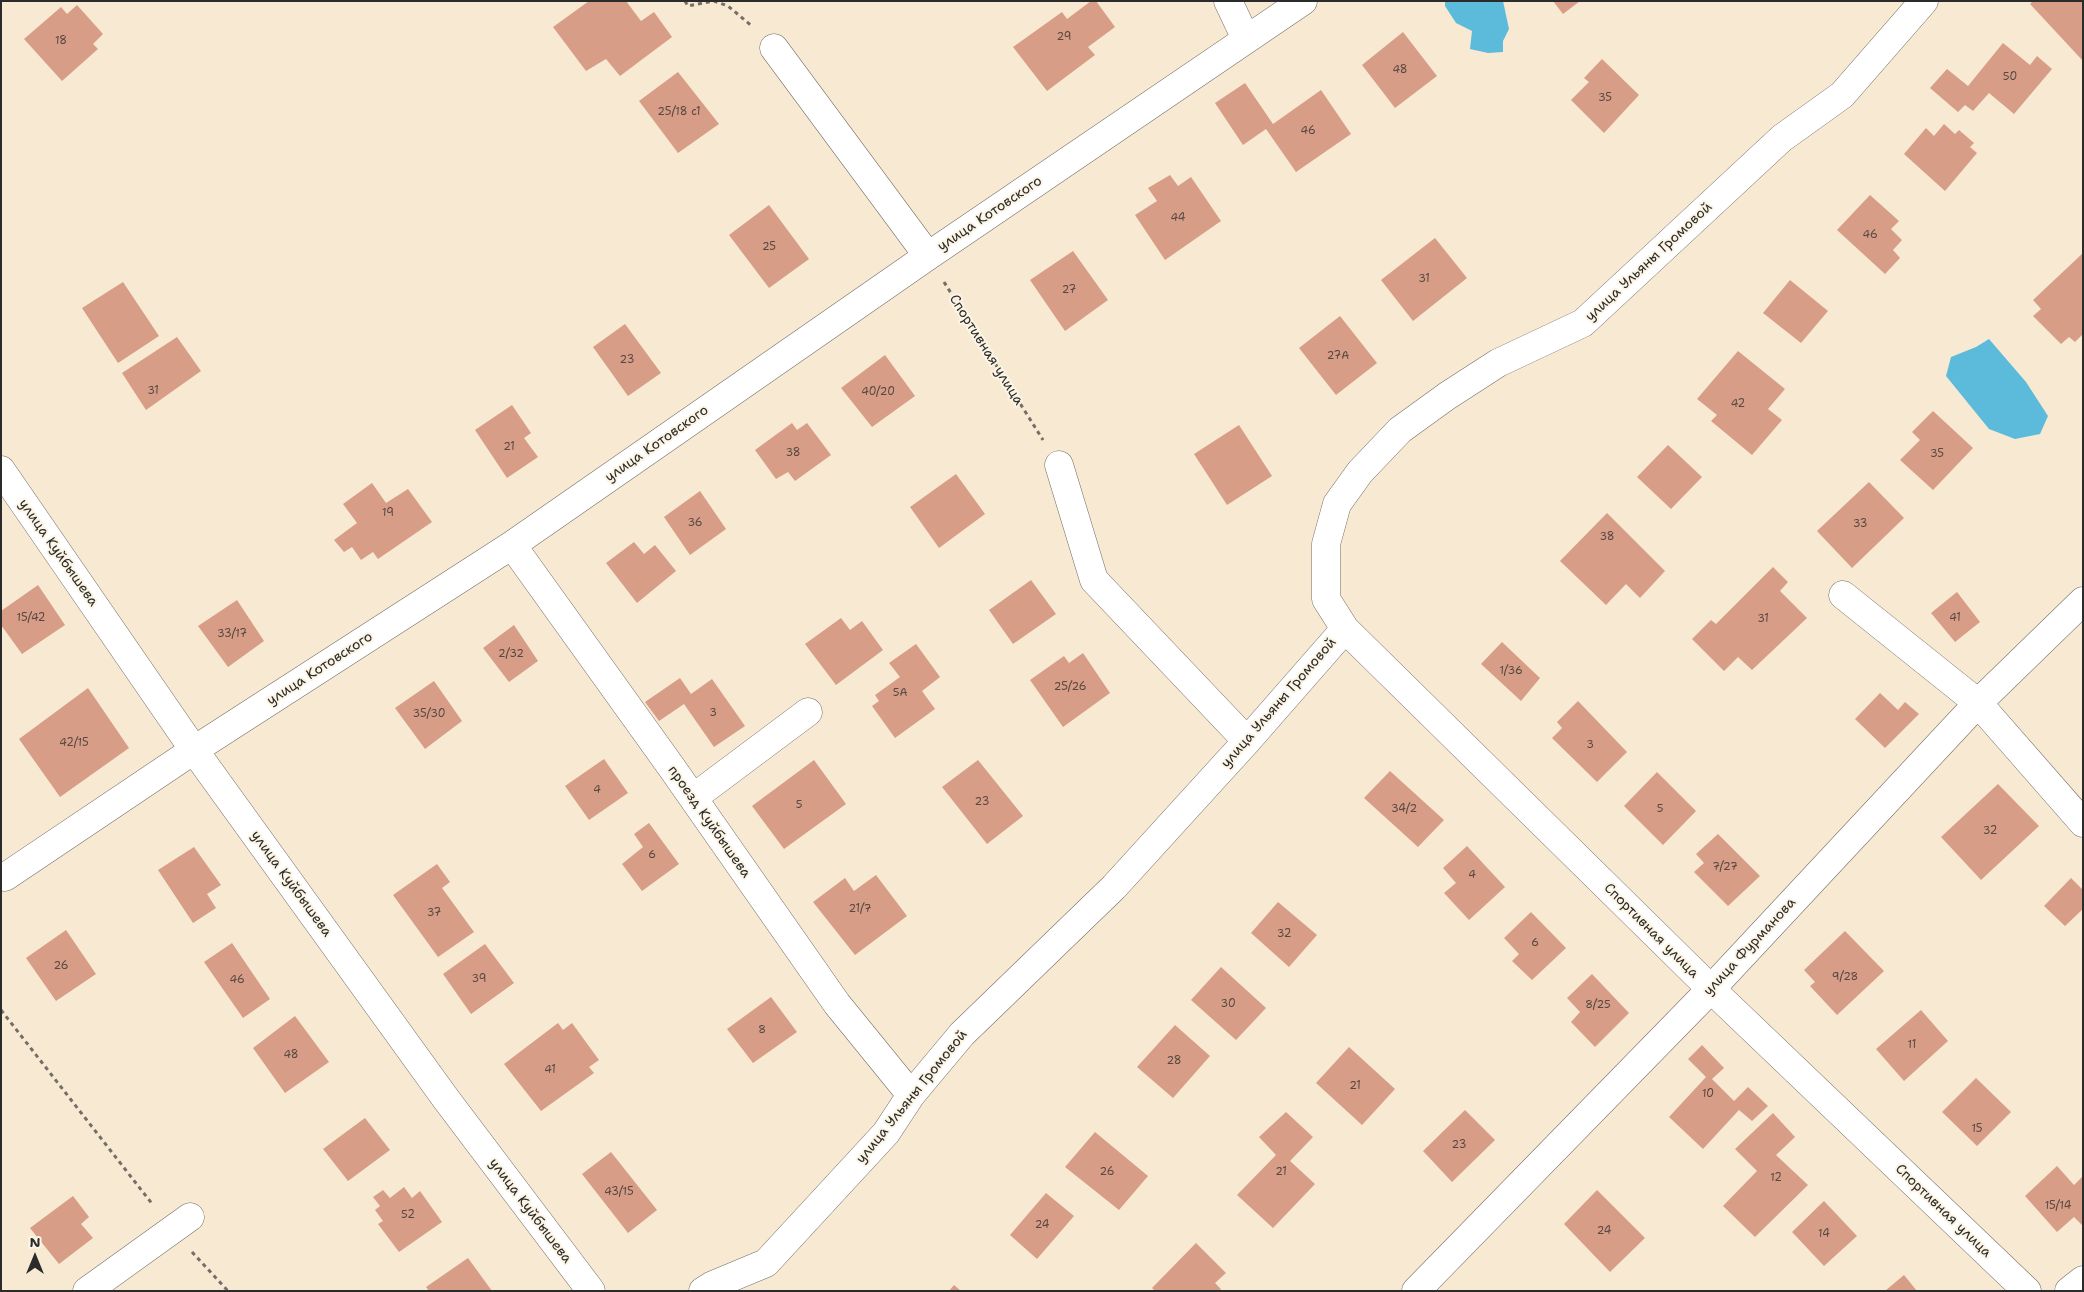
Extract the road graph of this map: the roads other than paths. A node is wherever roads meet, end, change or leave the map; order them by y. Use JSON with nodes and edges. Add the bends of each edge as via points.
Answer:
{"nodes":[{"id":1,"x":1228,"y":1,"type":"edge"},
{"id":2,"x":1303,"y":1,"type":"edge"},
{"id":3,"x":1924,"y":1,"type":"edge"},
{"id":4,"x":1246,"y":39,"type":"junction"},
{"id":5,"x":774,"y":48,"type":"road end"},
{"id":6,"x":928,"y":256,"type":"junction"},
{"id":7,"x":1059,"y":465,"type":"road end"},
{"id":8,"x":1,"y":470,"type":"edge"},
{"id":9,"x":512,"y":545,"type":"junction"},
{"id":10,"x":1843,"y":595,"type":"dead end"},
{"id":11,"x":2083,"y":601,"type":"edge"},
{"id":12,"x":1345,"y":629,"type":"junction"},
{"id":13,"x":1978,"y":703,"type":"junction"},
{"id":14,"x":808,"y":712,"type":"dead end"},
{"id":15,"x":1247,"y":741,"type":"junction"},
{"id":16,"x":194,"y":750,"type":"junction"},
{"id":17,"x":693,"y":798,"type":"junction"},
{"id":18,"x":2083,"y":823,"type":"edge"},
{"id":19,"x":5,"y":877,"type":"dead end"},
{"id":20,"x":1711,"y":989,"type":"junction"},
{"id":21,"x":911,"y":1095,"type":"junction"},
{"id":22,"x":181,"y":1223,"type":"road end"},
{"id":23,"x":2083,"y":1280,"type":"edge"},
{"id":24,"x":88,"y":1291,"type":"edge"},
{"id":25,"x":591,"y":1291,"type":"edge"},
{"id":26,"x":703,"y":1291,"type":"edge"},
{"id":27,"x":1416,"y":1291,"type":"edge"},
{"id":28,"x":2027,"y":1291,"type":"edge"},
{"id":29,"x":2069,"y":1291,"type":"edge"}],
"edges":[{"from":1,"to":4,"type":"street"},
{"from":2,"to":4,"type":"street","name":"улица Котовского"},
{"from":3,"to":12,"type":"street","name":"улица Ульяны Громовой","via":[[1842,95],[1782,138],[1583,323],[1498,364],[1447,396],[1400,430],[1360,472],[1337,504],[1326,544],[1326,599]]},
{"from":4,"to":6,"type":"street","name":"улица Котовского"},
{"from":5,"to":6,"type":"street"},
{"from":6,"to":9,"type":"street","name":"улица Котовского"},
{"from":7,"to":15,"type":"street","via":[[1094,580]]},
{"from":8,"to":16,"type":"street","name":"улица Куйбышева"},
{"from":9,"to":16,"type":"street","name":"улица Котовского"},
{"from":9,"to":17,"type":"street","name":"проезд Куйбышева"},
{"from":10,"to":13,"type":"street"},
{"from":11,"to":13,"type":"street","name":"улица Фурманова"},
{"from":12,"to":15,"type":"street","name":"улица Ульяны Громовой"},
{"from":12,"to":20,"type":"street","name":"Спортивная улица"},
{"from":13,"to":18,"type":"street"},
{"from":13,"to":20,"type":"street","name":"улица Фурманова"},
{"from":14,"to":17,"type":"street"},
{"from":15,"to":21,"type":"street","name":"улица Ульяны Громовой","via":[[1114,887],[962,1034]]},
{"from":16,"to":19,"type":"street","name":"улица Котовского"},
{"from":16,"to":25,"type":"street","name":"улица Куйбышева","via":[[446,1100]]},
{"from":17,"to":21,"type":"street","name":"проезд Куйбышева","via":[[837,1004]]},
{"from":20,"to":27,"type":"street","name":"улица Фурманова"},
{"from":20,"to":28,"type":"street","name":"Спортивная улица"},
{"from":21,"to":26,"type":"street","name":"улица Ульяны Громовой","via":[[886,1134],[766,1263]]},
{"from":22,"to":24,"type":"street"},
{"from":23,"to":29,"type":"street"}]}
